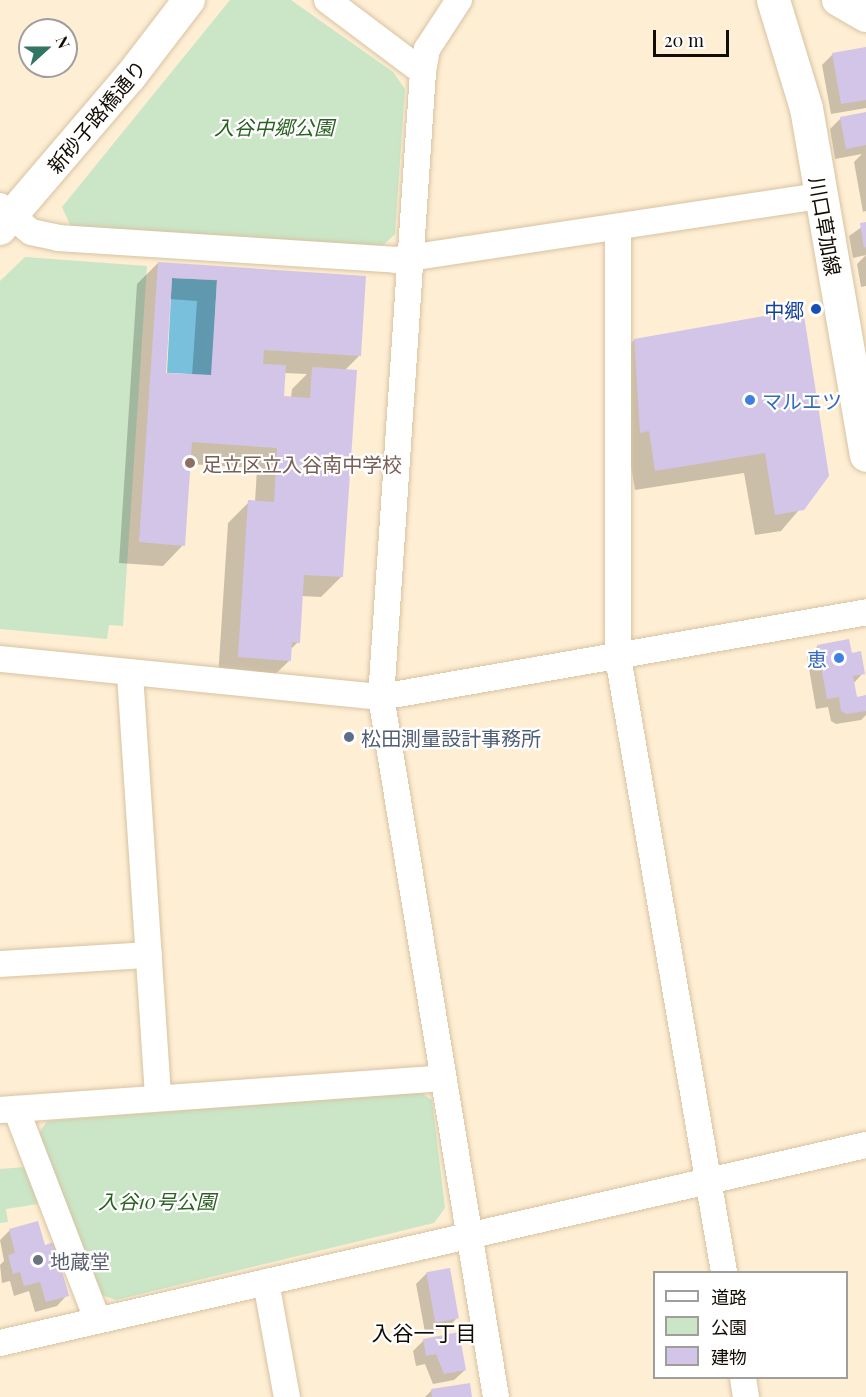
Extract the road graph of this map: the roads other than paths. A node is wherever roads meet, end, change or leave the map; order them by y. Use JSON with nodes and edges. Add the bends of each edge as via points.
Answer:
{"nodes":[{"id":1,"x":189,"y":0,"type":"edge"},
{"id":2,"x":327,"y":0,"type":"edge"},
{"id":3,"x":459,"y":0,"type":"edge"},
{"id":4,"x":773,"y":0,"type":"edge"},
{"id":5,"x":838,"y":0,"type":"edge"},
{"id":6,"x":866,"y":16,"type":"edge"},
{"id":7,"x":423,"y":72,"type":"junction"},
{"id":8,"x":820,"y":196,"type":"junction"},
{"id":9,"x":4,"y":217,"type":"edge"},
{"id":10,"x":618,"y":228,"type":"junction"},
{"id":11,"x":409,"y":260,"type":"junction"},
{"id":12,"x":863,"y":418,"type":"edge"},
{"id":13,"x":866,"y":456,"type":"edge"},
{"id":14,"x":866,"y":612,"type":"edge"},
{"id":15,"x":618,"y":657,"type":"junction"},
{"id":16,"x":0,"y":659,"type":"edge"},
{"id":17,"x":130,"y":674,"type":"junction"},
{"id":18,"x":381,"y":697,"type":"junction"},
{"id":19,"x":149,"y":955,"type":"junction"},
{"id":20,"x":0,"y":964,"type":"edge"},
{"id":21,"x":442,"y":1078,"type":"junction"},
{"id":22,"x":158,"y":1097,"type":"junction"},
{"id":23,"x":8,"y":1109,"type":"edge"},
{"id":24,"x":866,"y":1145,"type":"edge"},
{"id":25,"x":707,"y":1181,"type":"junction"},
{"id":26,"x":467,"y":1236,"type":"junction"},
{"id":27,"x":724,"y":1271,"type":"edge"},
{"id":28,"x":266,"y":1282,"type":"junction"},
{"id":29,"x":97,"y":1320,"type":"junction"},
{"id":30,"x":0,"y":1343,"type":"edge"},
{"id":31,"x":743,"y":1379,"type":"edge"},
{"id":32,"x":287,"y":1397,"type":"edge"},
{"id":33,"x":496,"y":1397,"type":"edge"},
{"id":34,"x":746,"y":1397,"type":"edge"}],
"edges":[{"from":1,"to":9,"type":"street","name":"新砂子路橋通り"},
{"from":2,"to":7,"type":"street"},
{"from":3,"to":7,"type":"street","via":[[427,49]]},
{"from":4,"to":8,"type":"main road","name":"川口草加線","via":[[806,108]]},
{"from":5,"to":6,"type":"street"},
{"from":7,"to":11,"type":"street"},
{"from":8,"to":10,"type":"street"},
{"from":8,"to":12,"type":"main road","name":"川口草加線"},
{"from":9,"to":11,"type":"street","via":[[31,232],[59,238]]},
{"from":10,"to":11,"type":"street"},
{"from":10,"to":15,"type":"street"},
{"from":11,"to":18,"type":"street"},
{"from":12,"to":13,"type":"main road","name":"川口草加線"},
{"from":14,"to":15,"type":"street"},
{"from":15,"to":18,"type":"street"},
{"from":15,"to":25,"type":"street"},
{"from":16,"to":17,"type":"street"},
{"from":17,"to":18,"type":"street"},
{"from":17,"to":19,"type":"street"},
{"from":18,"to":21,"type":"street"},
{"from":19,"to":20,"type":"street"},
{"from":19,"to":22,"type":"street"},
{"from":21,"to":22,"type":"street"},
{"from":21,"to":26,"type":"street"},
{"from":22,"to":23,"type":"street"},
{"from":23,"to":29,"type":"street"},
{"from":24,"to":25,"type":"street"},
{"from":25,"to":26,"type":"street"},
{"from":25,"to":27,"type":"street"},
{"from":26,"to":28,"type":"street"},
{"from":26,"to":33,"type":"street"},
{"from":28,"to":29,"type":"street"},
{"from":28,"to":32,"type":"street"},
{"from":29,"to":30,"type":"street"},
{"from":31,"to":34,"type":"street"}]}
